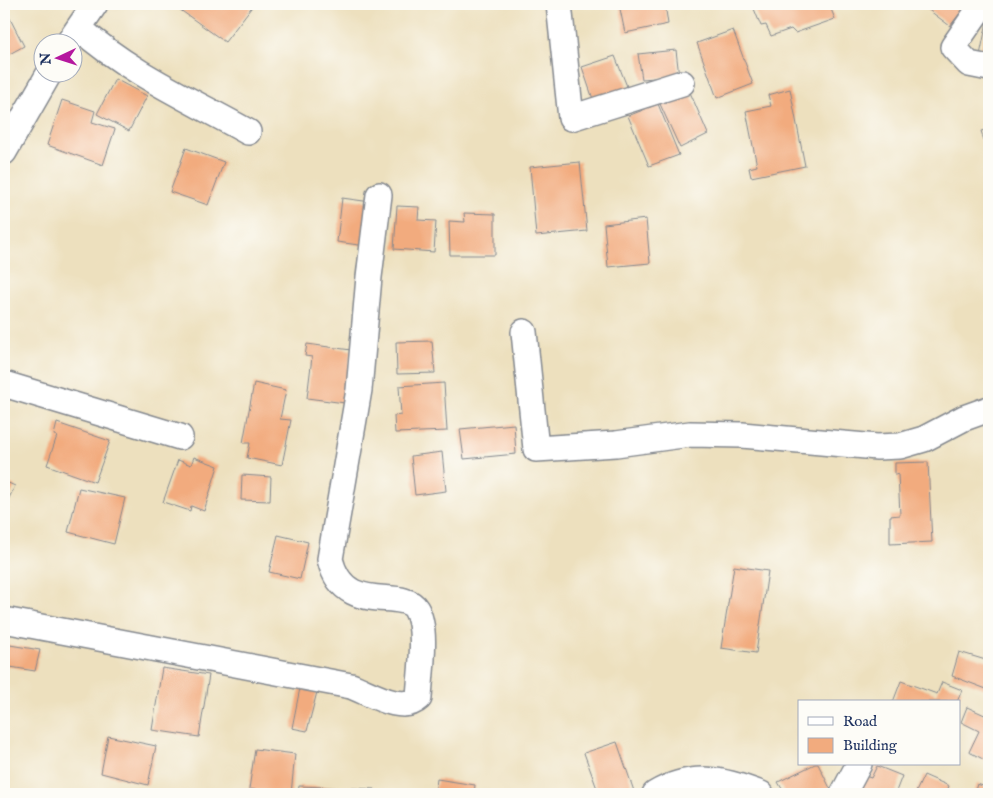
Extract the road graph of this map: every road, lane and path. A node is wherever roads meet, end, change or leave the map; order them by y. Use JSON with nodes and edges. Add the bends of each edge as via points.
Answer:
{"nodes":[{"id":1,"x":95,"y":4,"type":"edge"},
{"id":2,"x":559,"y":4,"type":"edge"},
{"id":3,"x":982,"y":5,"type":"edge"},
{"id":4,"x":76,"y":32,"type":"edge"},
{"id":5,"x":82,"y":38,"type":"edge"},
{"id":6,"x":989,"y":68,"type":"edge"},
{"id":7,"x":44,"y":82,"type":"edge"},
{"id":8,"x":682,"y":83,"type":"dead end"},
{"id":9,"x":248,"y":132,"type":"dead end"},
{"id":10,"x":4,"y":152,"type":"edge"},
{"id":11,"x":379,"y":195,"type":"dead end"},
{"id":12,"x":524,"y":332,"type":"dead end"},
{"id":13,"x":4,"y":384,"type":"edge"},
{"id":14,"x":989,"y":409,"type":"edge"},
{"id":15,"x":180,"y":436,"type":"dead end"},
{"id":16,"x":4,"y":620,"type":"edge"},
{"id":17,"x":857,"y":766,"type":"edge"},
{"id":18,"x":655,"y":794,"type":"edge"},
{"id":19,"x":761,"y":794,"type":"edge"},
{"id":20,"x":843,"y":794,"type":"edge"}],
"edges":[{"from":1,"to":4,"type":"street"},
{"from":2,"to":8,"type":"street","via":[[571,118]]},
{"from":3,"to":6,"type":"street","via":[[953,47],[969,64]]},
{"from":5,"to":9,"type":"street","via":[[98,44]]},
{"from":7,"to":10,"type":"street"},
{"from":11,"to":16,"type":"street","via":[[368,277],[359,390],[330,559],[334,576],[349,590],[364,596],[406,602],[416,608],[422,626],[419,698],[402,706],[351,686]]},
{"from":12,"to":14,"type":"street","via":[[536,449],[616,444],[690,434],[900,446],[924,440],[964,418]]},
{"from":13,"to":15,"type":"street"},
{"from":17,"to":20,"type":"street"},
{"from":18,"to":19,"type":"street","via":[[702,779],[738,785]]}]}
